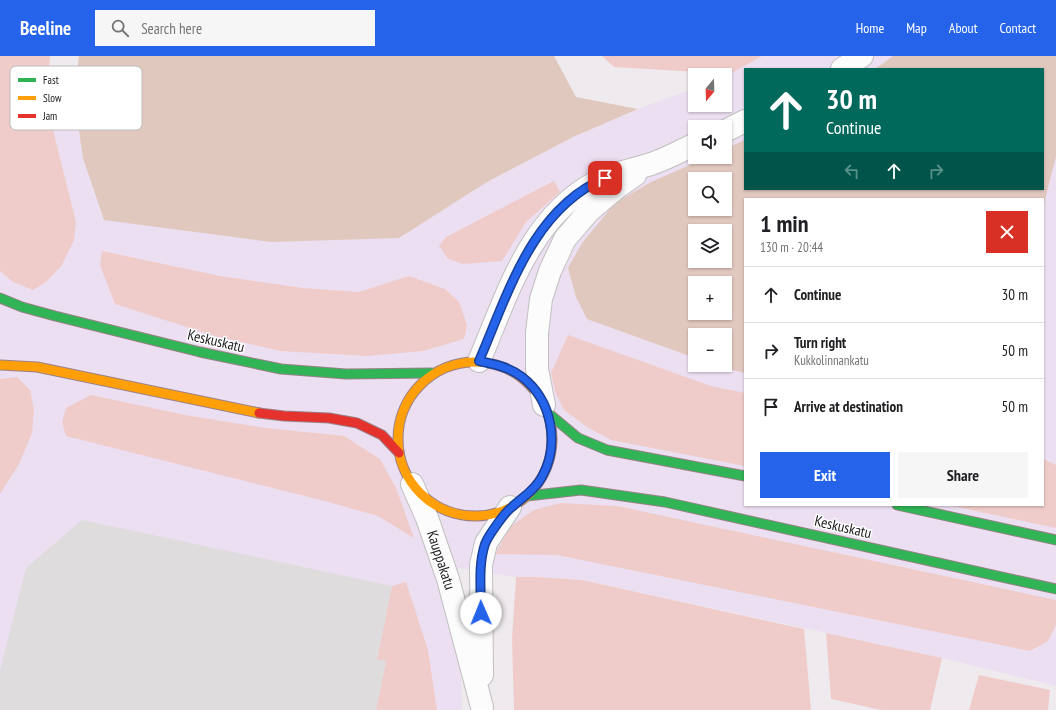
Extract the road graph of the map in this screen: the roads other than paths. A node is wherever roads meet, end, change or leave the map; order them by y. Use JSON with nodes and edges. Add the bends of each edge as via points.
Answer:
{"nodes":[{"id":1,"x":862,"y":56,"type":"edge"},
{"id":2,"x":844,"y":68,"type":"edge"},
{"id":3,"x":744,"y":122,"type":"edge"},
{"id":4,"x":732,"y":128,"type":"edge"},
{"id":5,"x":688,"y":147,"type":"edge"},
{"id":6,"x":651,"y":164,"type":"junction"},
{"id":7,"x":0,"y":298,"type":"edge"},
{"id":8,"x":479,"y":361,"type":"junction"},
{"id":9,"x":0,"y":365,"type":"edge"},
{"id":10,"x":432,"y":374,"type":"junction"},
{"id":11,"x":546,"y":409,"type":"junction"},
{"id":12,"x":399,"y":453,"type":"junction"},
{"id":13,"x":744,"y":476,"type":"edge"},
{"id":14,"x":412,"y":484,"type":"junction"},
{"id":15,"x":519,"y":501,"type":"junction"},
{"id":16,"x":902,"y":506,"type":"edge"},
{"id":17,"x":1056,"y":540,"type":"edge"},
{"id":18,"x":1056,"y":589,"type":"edge"},
{"id":19,"x":482,"y":708,"type":"edge"}],
"edges":[{"from":1,"to":2,"type":"street"},
{"from":3,"to":4,"type":"street"},
{"from":5,"to":6,"type":"street"},
{"from":6,"to":8,"type":"street","via":[[596,182],[560,209],[542,229],[524,257]]},
{"from":6,"to":11,"type":"street","via":[[589,211],[565,239],[550,271],[541,299],[537,333],[537,369]]},
{"from":7,"to":10,"type":"main road","name":"Keskuskatu","via":[[55,316],[281,369],[346,374]]},
{"from":8,"to":10,"type":"main road","via":[[455,363]]},
{"from":8,"to":11,"type":"main road","via":[[501,366],[521,376],[537,392]]},
{"from":9,"to":12,"type":"main road","via":[[37,367],[247,411],[357,423],[382,434]]},
{"from":10,"to":12,"type":"main road","via":[[418,385],[407,400],[400,417],[397,435]]},
{"from":11,"to":13,"type":"main road","via":[[578,438],[607,450]]},
{"from":11,"to":15,"type":"main road","via":[[552,435],[550,457],[542,478]]},
{"from":12,"to":14,"type":"main road","name":"Keskuskatu"},
{"from":14,"to":15,"type":"main road","name":"Keskuskatu","via":[[436,505],[450,512],[465,515],[496,513]]},
{"from":14,"to":19,"type":"street","name":"Kauppakatu","via":[[448,579]]},
{"from":15,"to":18,"type":"main road","name":"Keskuskatu","via":[[581,490],[665,502]]},
{"from":15,"to":19,"type":"street","name":"Kauppakatu","via":[[486,543],[481,565]]},
{"from":16,"to":17,"type":"main road"}]}
